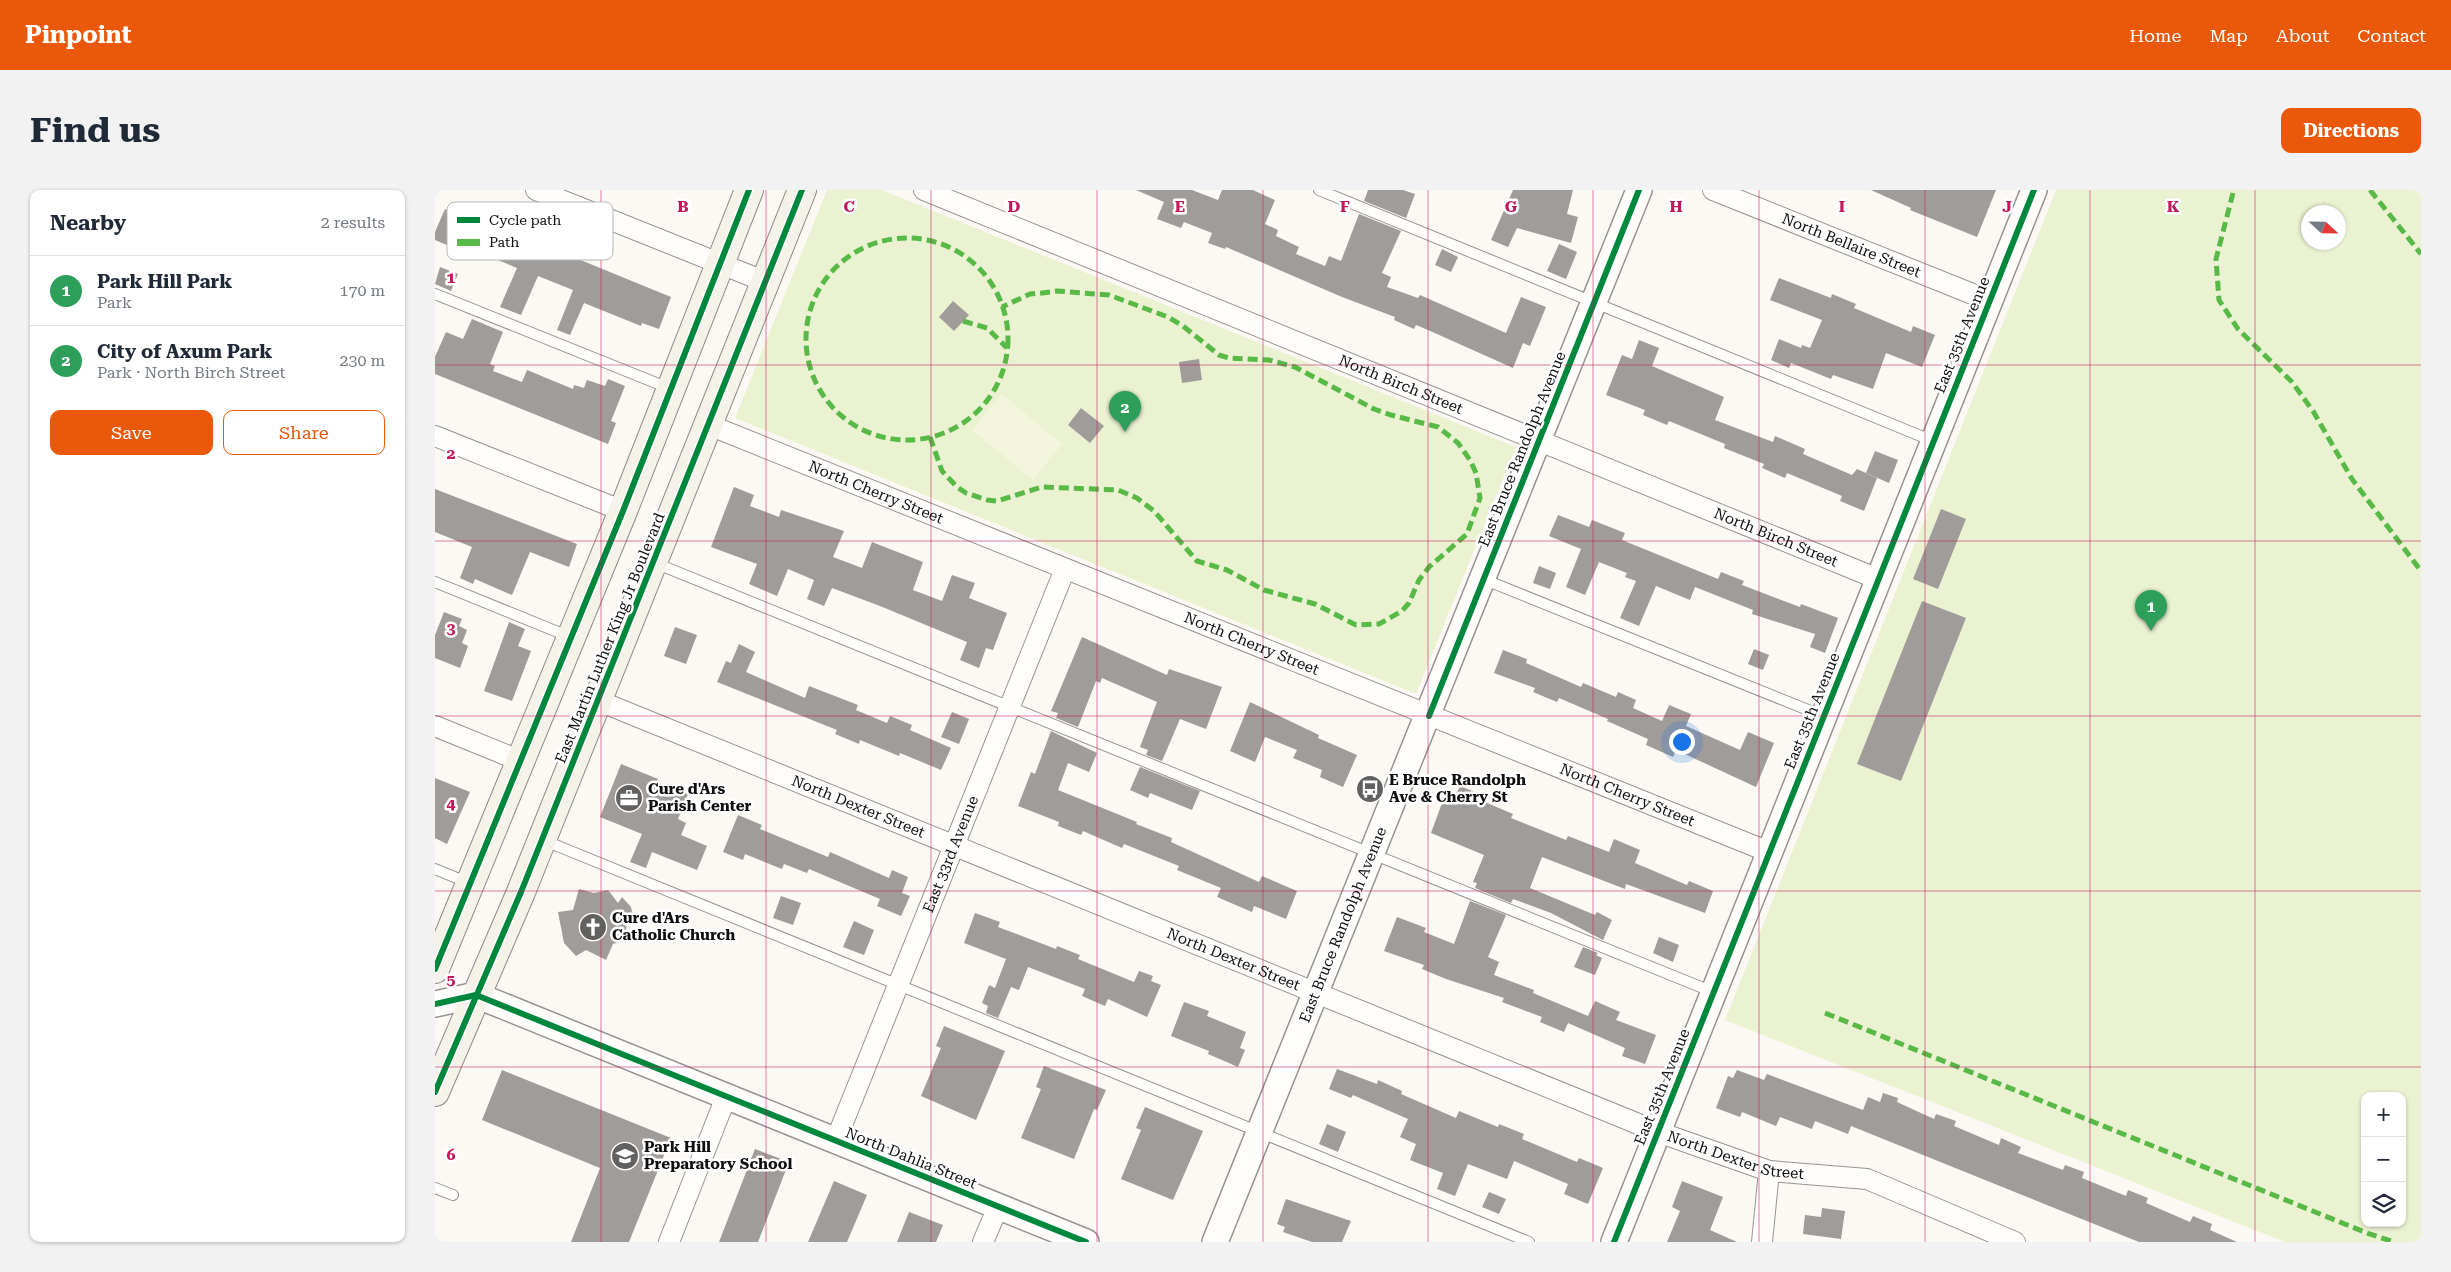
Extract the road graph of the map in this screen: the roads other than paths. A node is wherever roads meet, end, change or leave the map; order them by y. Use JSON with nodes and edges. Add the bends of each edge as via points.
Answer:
{"nodes":[{"id":1,"x":535,"y":190,"type":"edge"},
{"id":2,"x":749,"y":190,"type":"edge"},
{"id":3,"x":802,"y":190,"type":"edge"},
{"id":4,"x":924,"y":190,"type":"edge"},
{"id":5,"x":1319,"y":190,"type":"edge"},
{"id":6,"x":1639,"y":190,"type":"edge"},
{"id":7,"x":1713,"y":190,"type":"edge"},
{"id":8,"x":2034,"y":190,"type":"edge"},
{"id":9,"x":565,"y":202,"type":"edge"},
{"id":10,"x":613,"y":221,"type":"edge"},
{"id":11,"x":720,"y":264,"type":"junction"},
{"id":12,"x":766,"y":282,"type":"junction"},
{"id":13,"x":435,"y":294,"type":"edge"},
{"id":14,"x":1595,"y":301,"type":"junction"},
{"id":15,"x":1990,"y":301,"type":"junction"},
{"id":16,"x":671,"y":389,"type":"junction"},
{"id":17,"x":709,"y":424,"type":"junction"},
{"id":18,"x":435,"y":436,"type":"edge"},
{"id":19,"x":1539,"y":440,"type":"junction"},
{"id":20,"x":1933,"y":441,"type":"junction"},
{"id":21,"x":613,"y":507,"type":"junction"},
{"id":22,"x":654,"y":562,"type":"junction"},
{"id":23,"x":1065,"y":569,"type":"junction"},
{"id":24,"x":1878,"y":578,"type":"junction"},
{"id":25,"x":1483,"y":579,"type":"junction"},
{"id":26,"x":435,"y":582,"type":"edge"},
{"id":27,"x":571,"y":638,"type":"junction"},
{"id":28,"x":599,"y":701,"type":"junction"},
{"id":29,"x":1011,"y":706,"type":"junction"},
{"id":30,"x":1429,"y":716,"type":"junction"},
{"id":31,"x":1824,"y":716,"type":"junction"},
{"id":32,"x":435,"y":726,"type":"edge"},
{"id":33,"x":512,"y":758,"type":"junction"},
{"id":34,"x":542,"y":839,"type":"junction"},
{"id":35,"x":955,"y":846,"type":"junction"},
{"id":36,"x":1769,"y":852,"type":"junction"},
{"id":37,"x":1373,"y":854,"type":"junction"},
{"id":38,"x":435,"y":869,"type":"edge"},
{"id":39,"x":472,"y":884,"type":"junction"},
{"id":40,"x":435,"y":969,"type":"edge"},
{"id":41,"x":899,"y":985,"type":"junction"},
{"id":42,"x":1713,"y":992,"type":"junction"},
{"id":43,"x":1317,"y":994,"type":"junction"},
{"id":44,"x":476,"y":995,"type":"junction"},
{"id":45,"x":435,"y":1004,"type":"edge"},
{"id":46,"x":435,"y":1092,"type":"edge"},
{"id":47,"x":717,"y":1094,"type":"junction"},
{"id":48,"x":1260,"y":1132,"type":"junction"},
{"id":49,"x":1658,"y":1132,"type":"junction"},
{"id":50,"x":836,"y":1140,"type":"junction"},
{"id":51,"x":1769,"y":1172,"type":"junction"},
{"id":52,"x":435,"y":1188,"type":"edge"},
{"id":53,"x":453,"y":1195,"type":"dead end"},
{"id":54,"x":997,"y":1207,"type":"junction"},
{"id":55,"x":669,"y":1242,"type":"edge"},
{"id":56,"x":983,"y":1242,"type":"edge"},
{"id":57,"x":1086,"y":1242,"type":"edge"},
{"id":58,"x":1215,"y":1242,"type":"edge"},
{"id":59,"x":1529,"y":1242,"type":"edge"},
{"id":60,"x":1614,"y":1242,"type":"edge"},
{"id":61,"x":1762,"y":1242,"type":"edge"},
{"id":62,"x":2015,"y":1242,"type":"edge"}],
"edges":[{"from":1,"to":9,"type":"street"},
{"from":2,"to":11,"type":"main road"},
{"from":3,"to":12,"type":"main road","name":"East Martin Luther King Jr Boulevard"},
{"from":4,"to":19,"type":"street","name":"North Birch Street"},
{"from":5,"to":14,"type":"lane"},
{"from":6,"to":14,"type":"street","name":"East Bruce Randolph Avenue"},
{"from":7,"to":15,"type":"street","name":"North Bellaire Street"},
{"from":8,"to":15,"type":"street","name":"East 35th Avenue"},
{"from":10,"to":11,"type":"street"},
{"from":11,"to":12,"type":"street"},
{"from":11,"to":16,"type":"main road"},
{"from":12,"to":17,"type":"main road","name":"East Martin Luther King Jr Boulevard"},
{"from":13,"to":16,"type":"lane"},
{"from":14,"to":19,"type":"street","name":"East Bruce Randolph Avenue"},
{"from":14,"to":20,"type":"lane"},
{"from":15,"to":20,"type":"street","name":"East 35th Avenue"},
{"from":16,"to":21,"type":"main road"},
{"from":17,"to":22,"type":"main road","name":"East Martin Luther King Jr Boulevard"},
{"from":17,"to":23,"type":"street","name":"North Cherry Street"},
{"from":18,"to":21,"type":"street"},
{"from":19,"to":24,"type":"street","name":"North Birch Street"},
{"from":19,"to":25,"type":"street","name":"East Bruce Randolph Avenue"},
{"from":20,"to":24,"type":"street","name":"East 35th Avenue"},
{"from":21,"to":27,"type":"main road"},
{"from":22,"to":28,"type":"main road","name":"East Martin Luther King Jr Boulevard"},
{"from":22,"to":29,"type":"lane"},
{"from":23,"to":29,"type":"street","name":"East 33rd Avenue"},
{"from":23,"to":30,"type":"street","name":"North Cherry Street"},
{"from":24,"to":31,"type":"street","name":"East 35th Avenue"},
{"from":25,"to":30,"type":"street","name":"East Bruce Randolph Avenue"},
{"from":25,"to":31,"type":"lane"},
{"from":26,"to":27,"type":"lane"},
{"from":27,"to":33,"type":"main road"},
{"from":28,"to":34,"type":"main road","name":"East Martin Luther King Jr Boulevard"},
{"from":28,"to":35,"type":"street","name":"North Dexter Street"},
{"from":29,"to":35,"type":"street","name":"East 33rd Avenue"},
{"from":29,"to":37,"type":"lane"},
{"from":30,"to":36,"type":"street","name":"North Cherry Street"},
{"from":30,"to":37,"type":"street","name":"East Bruce Randolph Avenue"},
{"from":31,"to":36,"type":"street","name":"East 35th Avenue"},
{"from":32,"to":33,"type":"street"},
{"from":33,"to":39,"type":"main road"},
{"from":34,"to":41,"type":"lane"},
{"from":34,"to":44,"type":"main road","name":"East Martin Luther King Jr Boulevard"},
{"from":35,"to":41,"type":"street","name":"East 33rd Avenue"},
{"from":35,"to":43,"type":"street","name":"North Dexter Street"},
{"from":36,"to":42,"type":"street","name":"East 35th Avenue"},
{"from":37,"to":42,"type":"lane"},
{"from":37,"to":43,"type":"street","name":"East Bruce Randolph Avenue"},
{"from":38,"to":39,"type":"lane"},
{"from":39,"to":40,"type":"main road"},
{"from":41,"to":48,"type":"lane"},
{"from":41,"to":50,"type":"street","name":"East 33rd Avenue"},
{"from":42,"to":49,"type":"street","name":"East 35th Avenue"},
{"from":43,"to":48,"type":"street","name":"East Bruce Randolph Avenue"},
{"from":43,"to":49,"type":"street","name":"North Dexter Street"},
{"from":44,"to":45,"type":"street"},
{"from":44,"to":46,"type":"main road","name":"East Martin Luther King Jr Boulevard"},
{"from":44,"to":47,"type":"street","name":"North Dahlia Street"},
{"from":47,"to":50,"type":"street","name":"North Dahlia Street"},
{"from":47,"to":55,"type":"street"},
{"from":48,"to":58,"type":"street","name":"East Bruce Randolph Avenue"},
{"from":48,"to":59,"type":"lane"},
{"from":49,"to":51,"type":"street","name":"North Dexter Street"},
{"from":49,"to":60,"type":"street","name":"East 35th Avenue"},
{"from":50,"to":54,"type":"street","name":"North Dahlia Street"},
{"from":51,"to":61,"type":"street"},
{"from":51,"to":62,"type":"street","name":"North Dexter Street","via":[[1867,1179]]},
{"from":52,"to":53,"type":"lane"},
{"from":54,"to":56,"type":"street"},
{"from":54,"to":57,"type":"street","name":"North Dahlia Street"}]}
